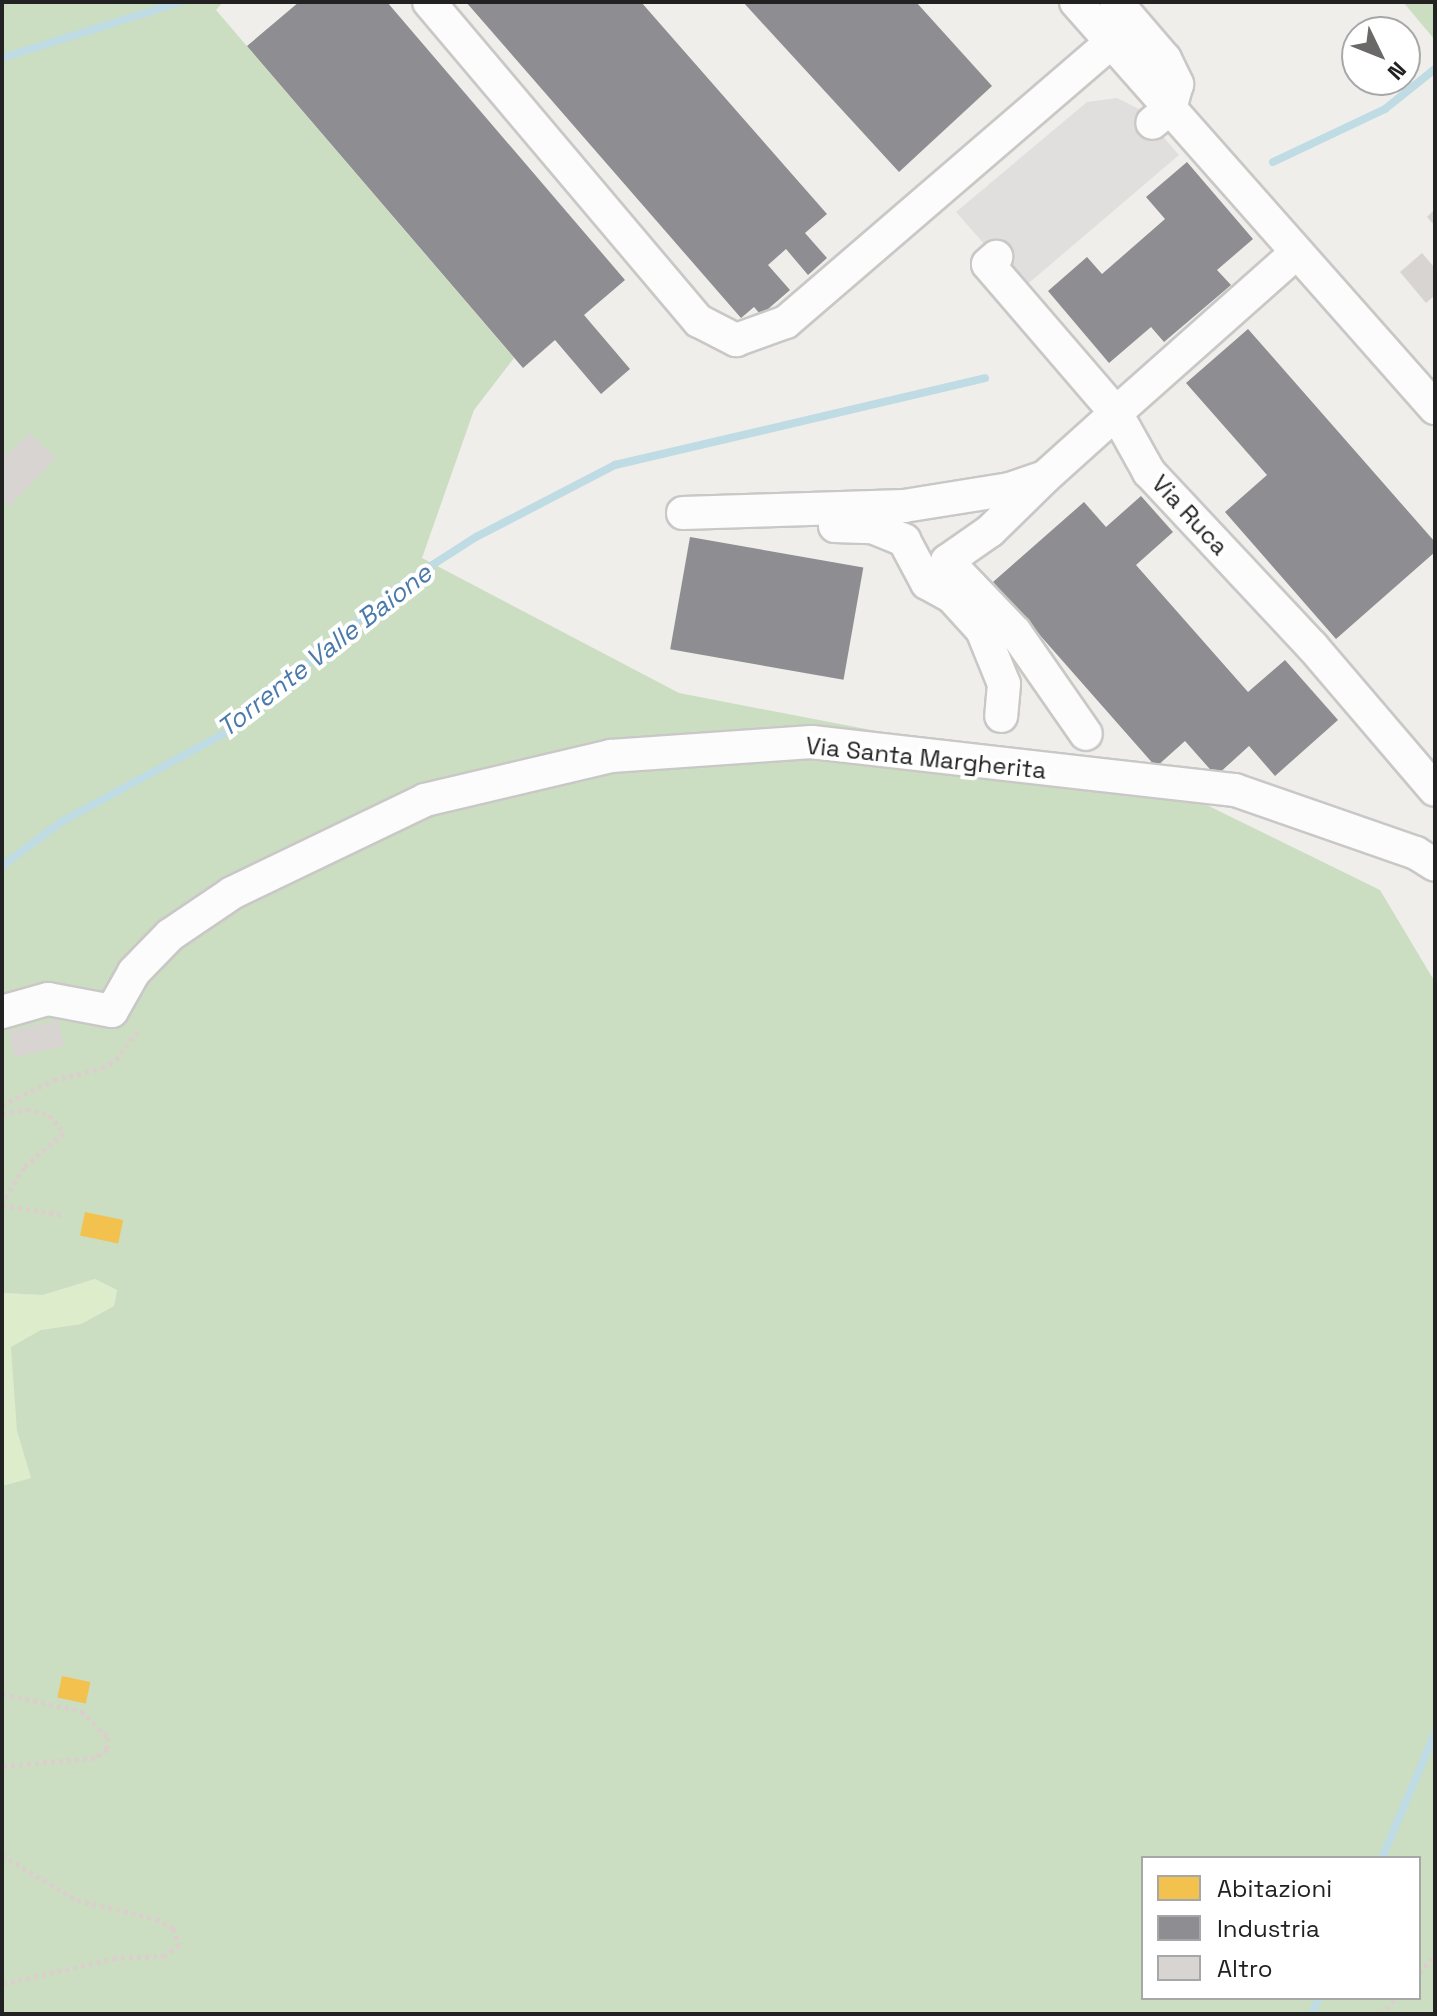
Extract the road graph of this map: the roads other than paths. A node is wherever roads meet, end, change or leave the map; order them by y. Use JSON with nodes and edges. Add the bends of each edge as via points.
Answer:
{"nodes":[{"id":1,"x":429,"y":2,"type":"edge"},
{"id":2,"x":1076,"y":2,"type":"edge"},
{"id":3,"x":1116,"y":2,"type":"edge"},
{"id":4,"x":1112,"y":42,"type":"junction"},
{"id":5,"x":1161,"y":116,"type":"junction"},
{"id":6,"x":1296,"y":253,"type":"junction"},
{"id":7,"x":996,"y":257,"type":"dead end"},
{"id":8,"x":1435,"y":408,"type":"edge"},
{"id":9,"x":1116,"y":413,"type":"junction"},
{"id":10,"x":1045,"y":477,"type":"junction"},
{"id":11,"x":770,"y":511,"type":"junction"},
{"id":12,"x":683,"y":513,"type":"dead end"},
{"id":13,"x":1001,"y":716,"type":"dead end"},
{"id":14,"x":1086,"y":734,"type":"dead end"},
{"id":15,"x":1435,"y":790,"type":"edge"},
{"id":16,"x":1435,"y":865,"type":"edge"},
{"id":17,"x":2,"y":1012,"type":"edge"}],
"edges":[{"from":1,"to":4,"type":"street","via":[[699,321],[736,340],[786,322]]},
{"from":2,"to":4,"type":"street"},
{"from":3,"to":5,"type":"street","via":[[1165,59],[1177,84]]},
{"from":4,"to":5,"type":"street"},
{"from":5,"to":6,"type":"street"},
{"from":6,"to":8,"type":"street"},
{"from":6,"to":9,"type":"street"},
{"from":7,"to":9,"type":"street","name":"Via Ruca","via":[[988,264]]},
{"from":9,"to":10,"type":"street"},
{"from":9,"to":15,"type":"street","name":"Via Ruca","via":[[1149,472],[1312,646]]},
{"from":10,"to":11,"type":"street","via":[[1010,489],[904,506]]},
{"from":10,"to":14,"type":"street","via":[[990,531],[947,561],[1015,632]]},
{"from":11,"to":12,"type":"street"},
{"from":11,"to":13,"type":"street","via":[[827,525],[872,527],[904,540],[927,583],[952,597],[982,630],[1004,684]]},
{"from":16,"to":17,"type":"street","name":"Via Santa Margherita","via":[[1416,853],[1235,790],[812,742],[611,756],[425,800],[232,893],[170,935],[134,972],[112,1011],[48,999]]}]}
